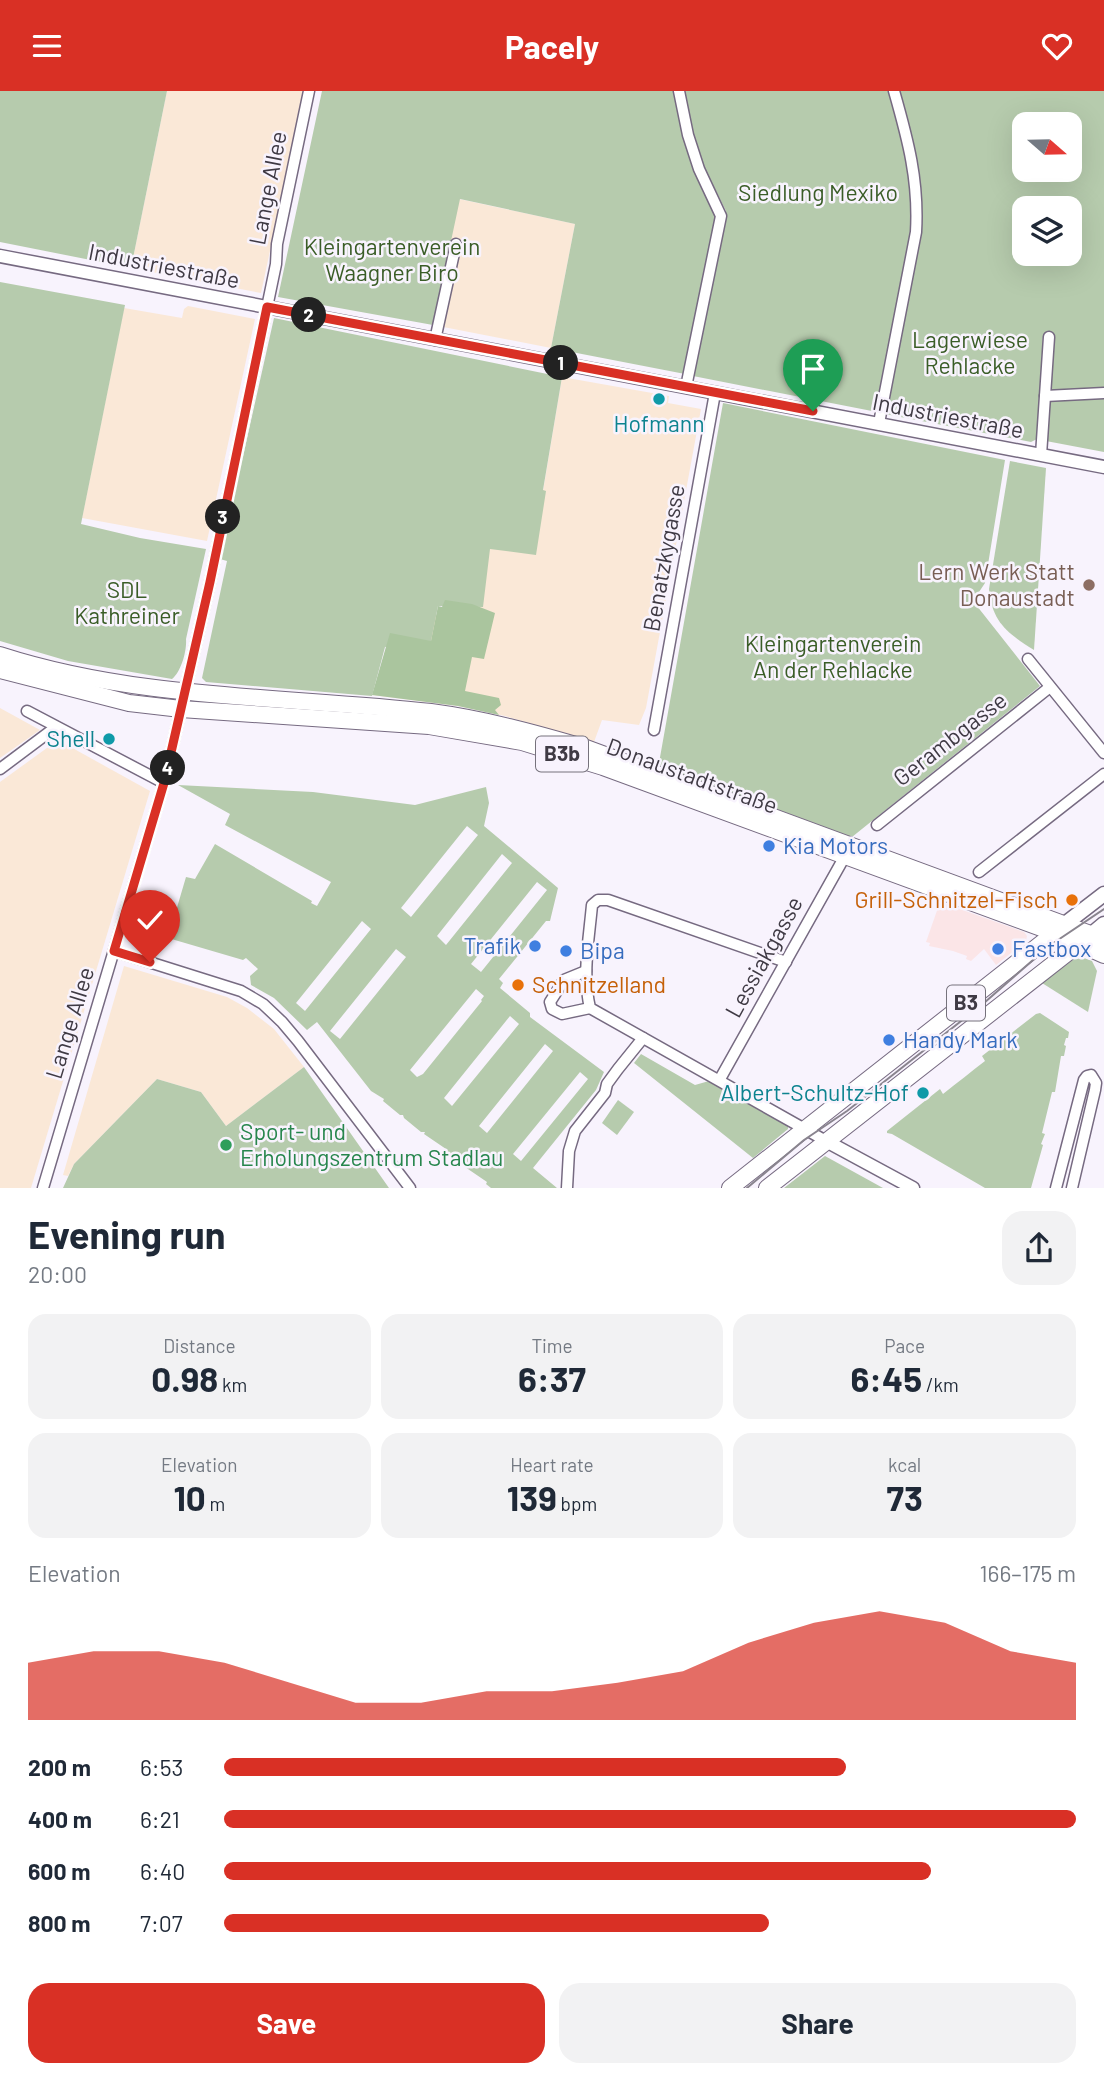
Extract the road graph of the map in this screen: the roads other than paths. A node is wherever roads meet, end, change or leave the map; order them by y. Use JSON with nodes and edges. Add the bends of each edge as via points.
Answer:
{"nodes":[{"id":1,"x":309,"y":91,"type":"edge"},
{"id":2,"x":679,"y":91,"type":"edge"},
{"id":3,"x":894,"y":91,"type":"edge"},
{"id":4,"x":456,"y":244,"type":"dead end"},
{"id":5,"x":0,"y":256,"type":"edge"},
{"id":6,"x":267,"y":307,"type":"junction"},
{"id":7,"x":1049,"y":337,"type":"dead end"},
{"id":8,"x":435,"y":340,"type":"junction"},
{"id":9,"x":686,"y":387,"type":"junction"},
{"id":10,"x":715,"y":393,"type":"junction"},
{"id":11,"x":1104,"y":393,"type":"edge"},
{"id":12,"x":1045,"y":396,"type":"junction"},
{"id":13,"x":879,"y":423,"type":"junction"},
{"id":14,"x":1041,"y":455,"type":"junction"},
{"id":15,"x":1104,"y":467,"type":"edge"},
{"id":16,"x":0,"y":655,"type":"edge"},
{"id":17,"x":1028,"y":659,"type":"dead end"},
{"id":18,"x":0,"y":670,"type":"edge"},
{"id":19,"x":1050,"y":687,"type":"junction"},
{"id":20,"x":186,"y":692,"type":"junction"},
{"id":21,"x":181,"y":709,"type":"junction"},
{"id":22,"x":27,"y":711,"type":"dead end"},
{"id":23,"x":56,"y":727,"type":"junction"},
{"id":24,"x":654,"y":730,"type":"dead end"},
{"id":25,"x":1104,"y":753,"type":"edge"},
{"id":26,"x":0,"y":769,"type":"edge"},
{"id":27,"x":1104,"y":773,"type":"edge"},
{"id":28,"x":164,"y":783,"type":"junction"},
{"id":29,"x":877,"y":825,"type":"dead end"},
{"id":30,"x":845,"y":856,"type":"junction"},
{"id":31,"x":979,"y":872,"type":"dead end"},
{"id":32,"x":1104,"y":894,"type":"edge"},
{"id":33,"x":1060,"y":928,"type":"junction"},
{"id":34,"x":1095,"y":936,"type":"edge"},
{"id":35,"x":114,"y":951,"type":"junction"},
{"id":36,"x":1104,"y":955,"type":"edge"},
{"id":37,"x":786,"y":962,"type":"junction"},
{"id":38,"x":586,"y":971,"type":"junction"},
{"id":39,"x":590,"y":1008,"type":"junction"},
{"id":40,"x":643,"y":1038,"type":"junction"},
{"id":41,"x":720,"y":1079,"type":"junction"},
{"id":42,"x":805,"y":1128,"type":"junction"},
{"id":43,"x":826,"y":1141,"type":"junction"},
{"id":44,"x":43,"y":1188,"type":"edge"},
{"id":45,"x":410,"y":1188,"type":"edge"},
{"id":46,"x":567,"y":1188,"type":"edge"},
{"id":47,"x":730,"y":1188,"type":"edge"},
{"id":48,"x":766,"y":1188,"type":"edge"},
{"id":49,"x":913,"y":1188,"type":"edge"},
{"id":50,"x":1056,"y":1188,"type":"edge"},
{"id":51,"x":1072,"y":1188,"type":"edge"}],
"edges":[{"from":1,"to":6,"type":"street","name":"Lange Allee"},
{"from":2,"to":9,"type":"street","via":[[699,169],[721,216]]},
{"from":3,"to":13,"type":"street","via":[[915,172],[918,205]]},
{"from":4,"to":8,"type":"street"},
{"from":5,"to":6,"type":"street","name":"Industriestraße"},
{"from":6,"to":8,"type":"street","name":"Industriestraße"},
{"from":6,"to":20,"type":"street","name":"Lange Allee"},
{"from":7,"to":12,"type":"street"},
{"from":8,"to":9,"type":"street","name":"Industriestraße"},
{"from":9,"to":10,"type":"street","name":"Industriestraße"},
{"from":10,"to":13,"type":"street","name":"Industriestraße"},
{"from":10,"to":24,"type":"street","name":"Benatzkygasse"},
{"from":11,"to":12,"type":"street"},
{"from":12,"to":14,"type":"street"},
{"from":13,"to":14,"type":"street","name":"Industriestraße"},
{"from":14,"to":15,"type":"street","name":"Industriestraße"},
{"from":16,"to":20,"type":"main road","name":"Donaustadtstraße","number":"B3b","via":[[82,676]]},
{"from":17,"to":19,"type":"street"},
{"from":18,"to":21,"type":"main road","name":"Donaustadtstraße","number":"B3b","via":[[129,703]]},
{"from":19,"to":25,"type":"street"},
{"from":19,"to":29,"type":"street","name":"Gerambgasse"},
{"from":20,"to":21,"type":"street","name":"Lange Allee"},
{"from":20,"to":33,"type":"main road","name":"Donaustadtstraße","number":"B3b","via":[[433,713],[515,728],[586,748]]},
{"from":21,"to":28,"type":"street","name":"Lange Allee"},
{"from":21,"to":30,"type":"main road","name":"Donaustadtstraße","number":"B3b","via":[[429,726],[522,742]]},
{"from":22,"to":23,"type":"street"},
{"from":23,"to":26,"type":"street"},
{"from":23,"to":28,"type":"street"},
{"from":27,"to":31,"type":"street"},
{"from":28,"to":35,"type":"street","name":"Lange Allee"},
{"from":30,"to":33,"type":"main road","name":"Donaustadtstraße","number":"B3b"},
{"from":30,"to":37,"type":"street","name":"Lessiakgasse"},
{"from":32,"to":33,"type":"main road"},
{"from":33,"to":34,"type":"main road","name":"Donaustadtstraße"},
{"from":33,"to":42,"type":"main road","number":"B3"},
{"from":34,"to":36,"type":"main road","name":"Donaustadtstraße"},
{"from":34,"to":43,"type":"main road","number":"B3"},
{"from":35,"to":44,"type":"street","name":"Lange Allee"},
{"from":35,"to":45,"type":"street","via":[[242,991],[263,1004],[298,1041]]},
{"from":37,"to":38,"type":"street","via":[[598,900],[592,905]]},
{"from":37,"to":41,"type":"street","name":"Lessiakgasse"},
{"from":38,"to":39,"type":"street"},
{"from":38,"to":39,"type":"street","via":[[565,980],[550,1002],[552,1009],[562,1013]]},
{"from":39,"to":40,"type":"street"},
{"from":40,"to":41,"type":"street"},
{"from":40,"to":46,"type":"street","via":[[575,1131]]},
{"from":41,"to":42,"type":"street"},
{"from":42,"to":43,"type":"street"},
{"from":42,"to":47,"type":"main road","number":"B3"},
{"from":43,"to":48,"type":"main road","number":"B3"},
{"from":43,"to":49,"type":"street"},
{"from":50,"to":51,"type":"street","via":[[1084,1080],[1091,1076],[1095,1090]]}]}
